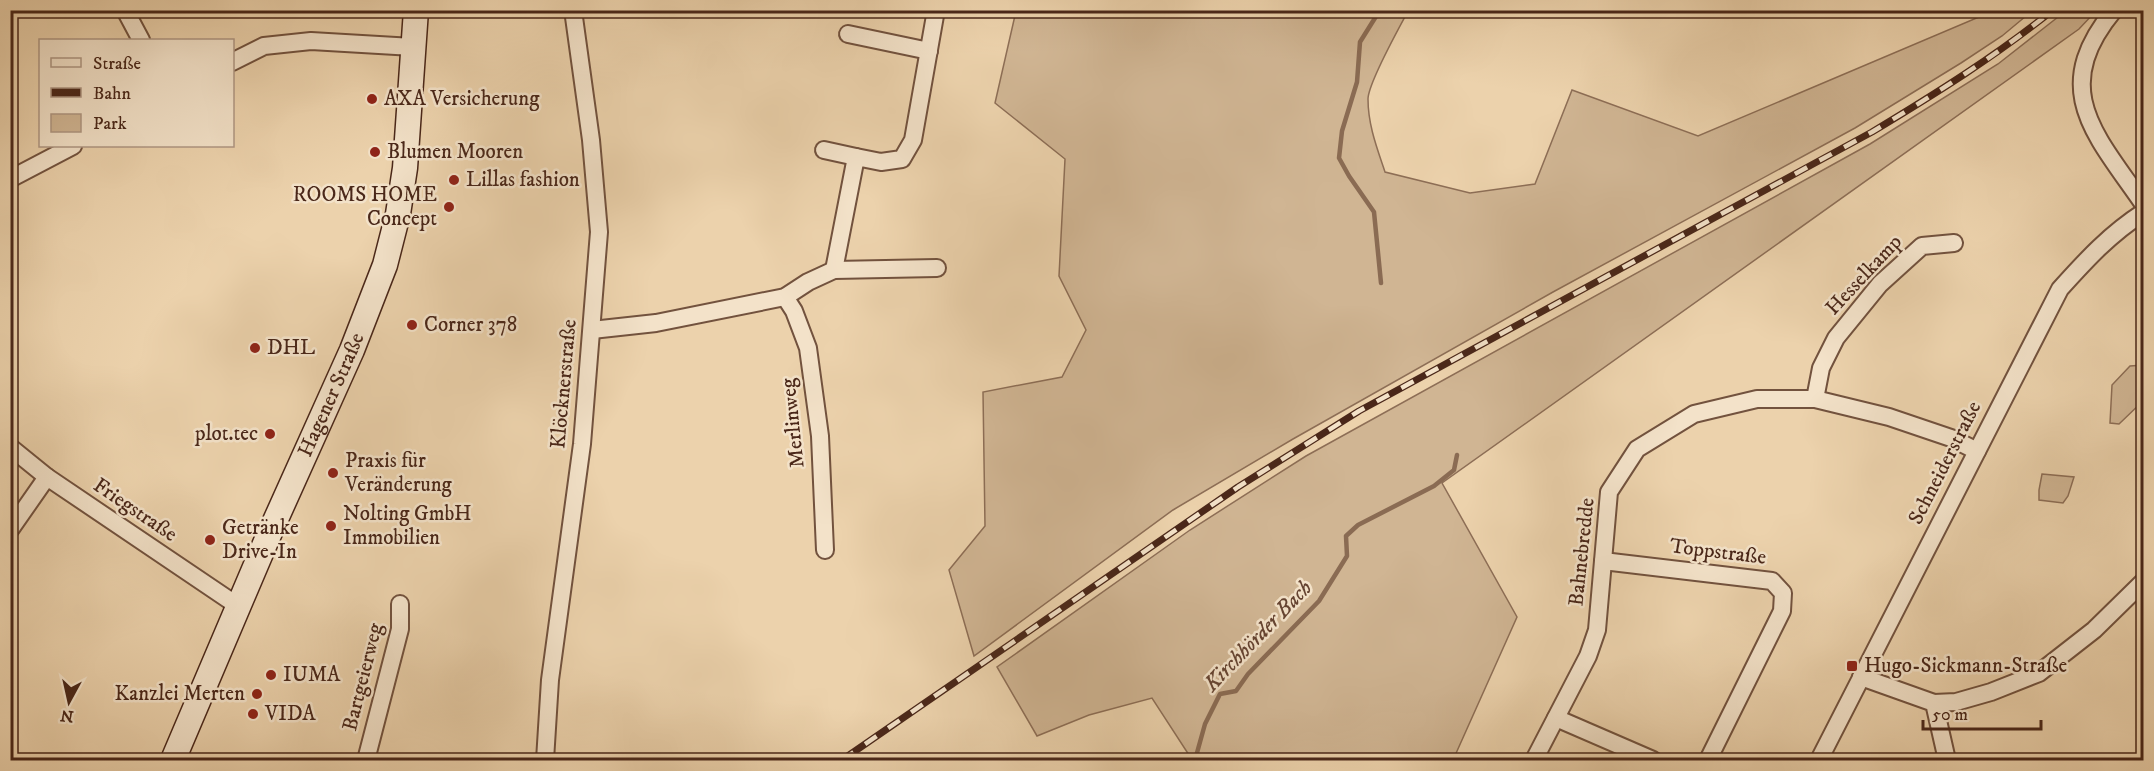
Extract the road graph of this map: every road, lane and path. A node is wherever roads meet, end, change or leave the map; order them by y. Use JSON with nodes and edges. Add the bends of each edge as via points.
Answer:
{"nodes":[{"id":1,"x":126,"y":10,"type":"edge"},
{"id":2,"x":416,"y":10,"type":"edge"},
{"id":3,"x":573,"y":10,"type":"edge"},
{"id":4,"x":936,"y":10,"type":"edge"},
{"id":5,"x":2114,"y":10,"type":"edge"},
{"id":6,"x":848,"y":34,"type":"dead end"},
{"id":7,"x":140,"y":39,"type":"edge"},
{"id":8,"x":413,"y":47,"type":"junction"},
{"id":9,"x":929,"y":51,"type":"junction"},
{"id":10,"x":234,"y":61,"type":"edge"},
{"id":11,"x":71,"y":147,"type":"edge"},
{"id":12,"x":824,"y":150,"type":"dead end"},
{"id":13,"x":856,"y":157,"type":"junction"},
{"id":14,"x":10,"y":179,"type":"edge"},
{"id":15,"x":2144,"y":205,"type":"edge"},
{"id":16,"x":2144,"y":212,"type":"edge"},
{"id":17,"x":1954,"y":243,"type":"dead end"},
{"id":18,"x":937,"y":268,"type":"dead end"},
{"id":19,"x":834,"y":270,"type":"junction"},
{"id":20,"x":785,"y":297,"type":"junction"},
{"id":21,"x":592,"y":330,"type":"junction"},
{"id":22,"x":1815,"y":399,"type":"junction"},
{"id":23,"x":10,"y":447,"type":"edge"},
{"id":24,"x":1977,"y":451,"type":"junction"},
{"id":25,"x":47,"y":477,"type":"junction"},
{"id":26,"x":10,"y":530,"type":"edge"},
{"id":27,"x":825,"y":550,"type":"dead end"},
{"id":28,"x":1603,"y":561,"type":"junction"},
{"id":29,"x":2144,"y":580,"type":"edge"},
{"id":30,"x":400,"y":604,"type":"dead end"},
{"id":31,"x":238,"y":606,"type":"junction"},
{"id":32,"x":1862,"y":677,"type":"junction"},
{"id":33,"x":1934,"y":703,"type":"junction"},
{"id":34,"x":1556,"y":718,"type":"junction"},
{"id":35,"x":173,"y":760,"type":"edge"},
{"id":36,"x":366,"y":760,"type":"edge"},
{"id":37,"x":544,"y":760,"type":"edge"},
{"id":38,"x":1534,"y":760,"type":"edge"},
{"id":39,"x":1653,"y":760,"type":"edge"},
{"id":40,"x":1708,"y":760,"type":"edge"},
{"id":41,"x":1820,"y":760,"type":"edge"},
{"id":42,"x":1947,"y":760,"type":"edge"}],
"edges":[{"from":1,"to":7,"type":"street"},
{"from":2,"to":8,"type":"main road","name":"Hagener Straße"},
{"from":3,"to":21,"type":"street","name":"Klöcknerstraße","via":[[599,232]]},
{"from":4,"to":9,"type":"street"},
{"from":5,"to":15,"type":"street","via":[[2088,51],[2083,106],[2091,128]]},
{"from":6,"to":9,"type":"street"},
{"from":8,"to":10,"type":"street","via":[[311,41],[264,46]]},
{"from":8,"to":31,"type":"main road","name":"Hagener Straße","via":[[405,168],[385,265],[352,350]]},
{"from":9,"to":13,"type":"street","via":[[913,140],[902,159],[880,162]]},
{"from":11,"to":14,"type":"street"},
{"from":12,"to":13,"type":"street"},
{"from":13,"to":19,"type":"street"},
{"from":16,"to":24,"type":"street","name":"Schneiderstraße","via":[[2122,226],[2060,289]]},
{"from":17,"to":22,"type":"street","name":"Hesselkamp","via":[[1922,246],[1880,284],[1836,338],[1821,368]]},
{"from":18,"to":19,"type":"street"},
{"from":19,"to":20,"type":"street"},
{"from":20,"to":21,"type":"street","via":[[656,323]]},
{"from":20,"to":27,"type":"street","name":"Merlinweg","via":[[807,348],[820,436]]},
{"from":21,"to":37,"type":"street","name":"Klöcknerstraße"},
{"from":22,"to":24,"type":"street","name":"Bahnebredde","via":[[1889,417]]},
{"from":22,"to":28,"type":"street","name":"Bahnebredde","via":[[1757,399],[1694,414],[1637,449],[1609,492]]},
{"from":23,"to":25,"type":"street","name":"Friegstraße"},
{"from":24,"to":32,"type":"street","name":"Schneiderstraße"},
{"from":25,"to":26,"type":"street"},
{"from":25,"to":31,"type":"street","name":"Friegstraße"},
{"from":28,"to":34,"type":"street","name":"Bahnebredde","via":[[1597,630]]},
{"from":28,"to":40,"type":"street","name":"Toppstraße","via":[[1772,581],[1783,593],[1782,611]]},
{"from":29,"to":33,"type":"street","via":[[2094,630],[2039,673],[1965,700]]},
{"from":30,"to":36,"type":"street","name":"Bartgeierweg","via":[[400,629]]},
{"from":31,"to":35,"type":"main road","name":"Hagener Straße"},
{"from":32,"to":33,"type":"street"},
{"from":32,"to":41,"type":"street","name":"Schneiderstraße"},
{"from":33,"to":42,"type":"street"},
{"from":34,"to":38,"type":"street","name":"Bahnebredde"},
{"from":34,"to":39,"type":"street"}]}
